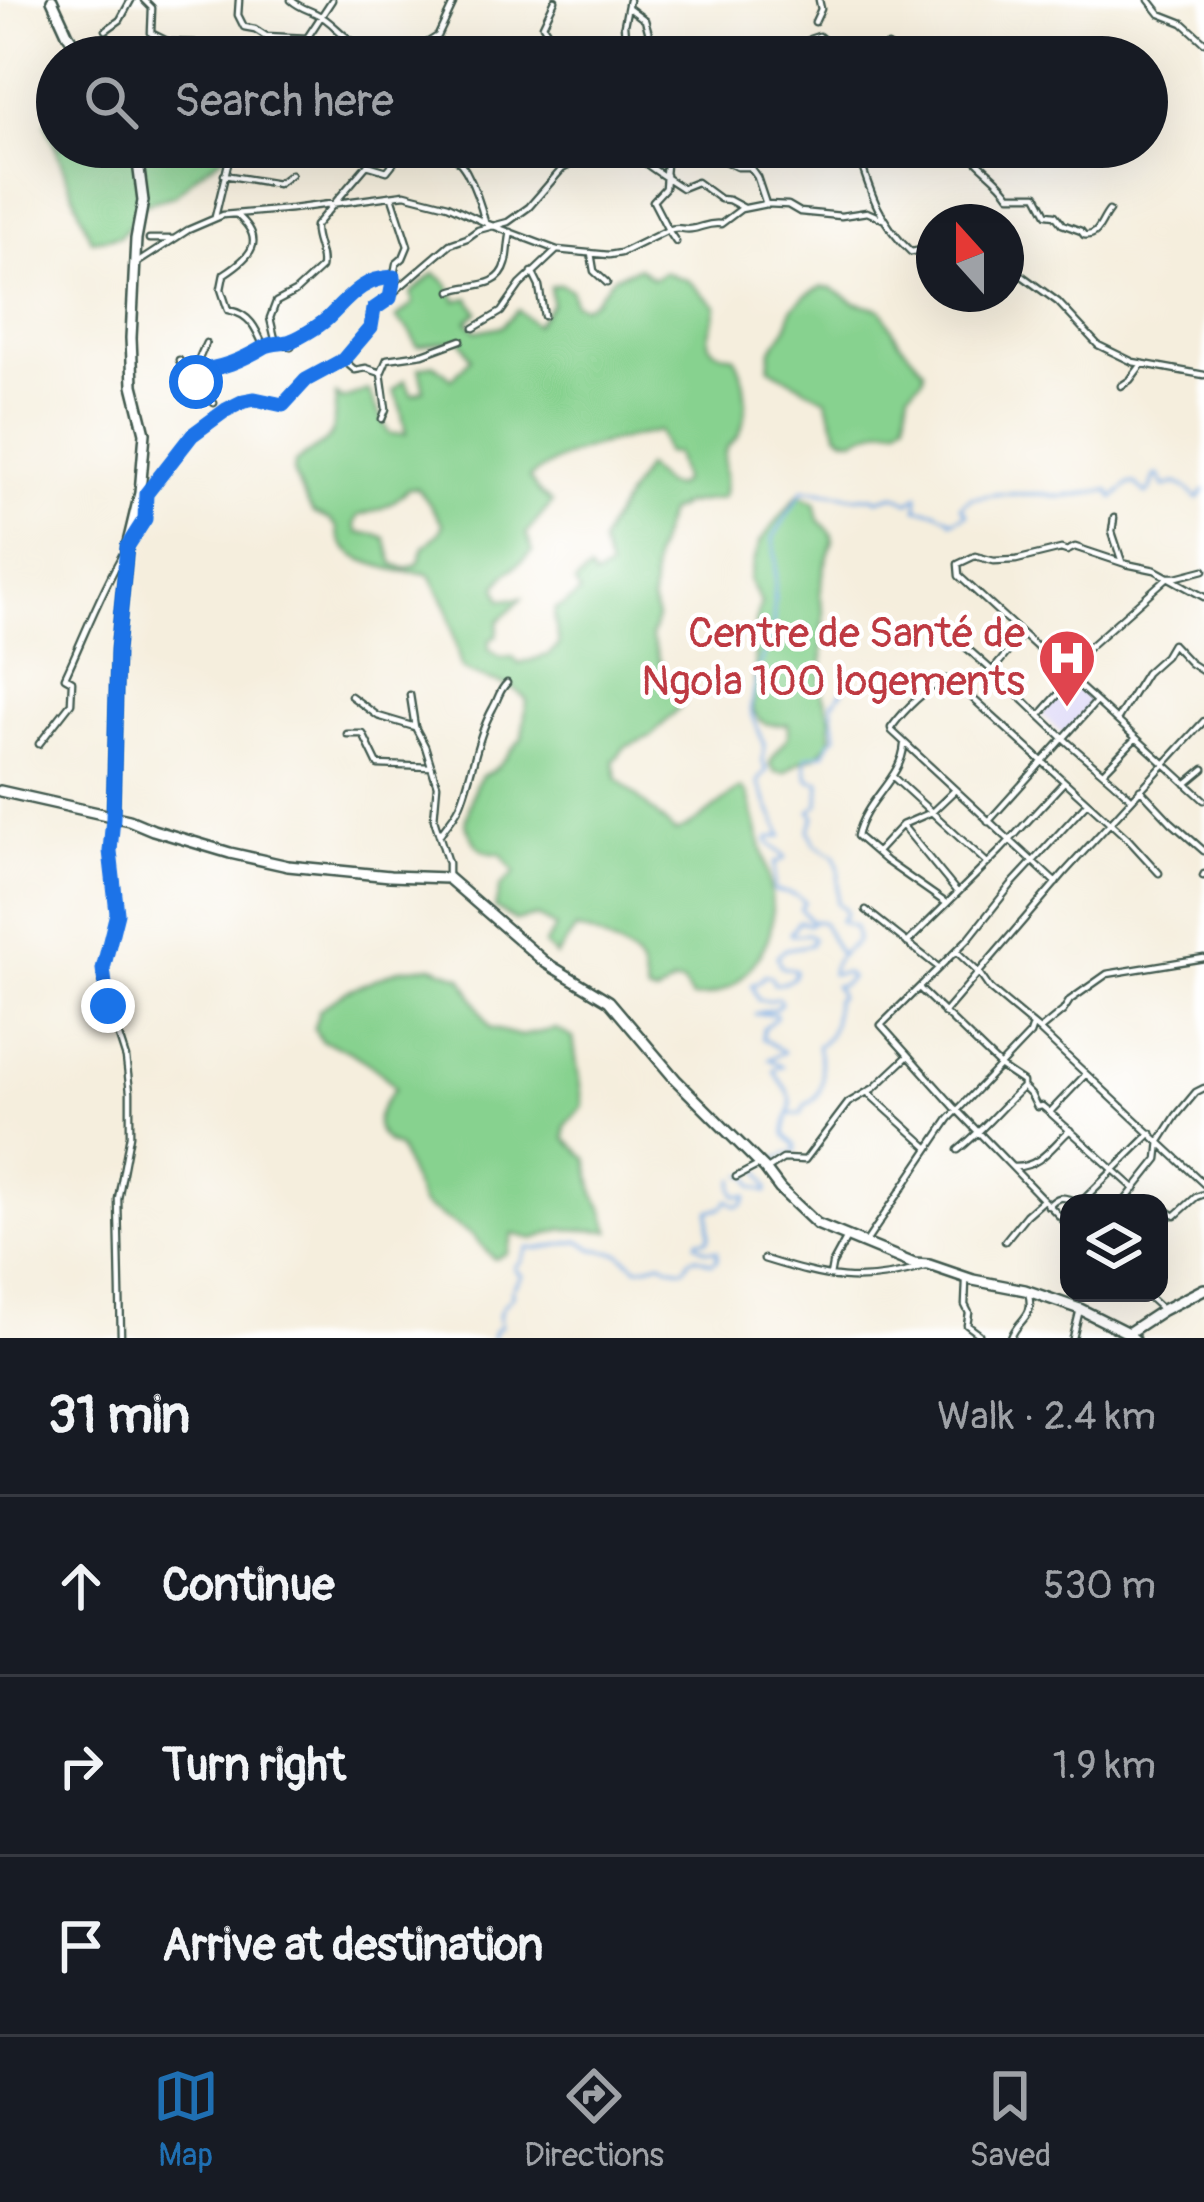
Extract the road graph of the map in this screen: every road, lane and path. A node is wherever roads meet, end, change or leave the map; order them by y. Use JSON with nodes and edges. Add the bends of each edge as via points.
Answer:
{"nodes":[{"id":1,"x":52,"y":0,"type":"edge"},
{"id":2,"x":131,"y":0,"type":"edge"},
{"id":3,"x":144,"y":0,"type":"edge"},
{"id":4,"x":239,"y":0,"type":"edge"},
{"id":5,"x":291,"y":0,"type":"edge"},
{"id":6,"x":332,"y":0,"type":"edge"},
{"id":7,"x":455,"y":0,"type":"edge"},
{"id":8,"x":555,"y":0,"type":"edge"},
{"id":9,"x":819,"y":0,"type":"edge"},
{"id":10,"x":1149,"y":0,"type":"edge"},
{"id":11,"x":629,"y":4,"type":"edge"},
{"id":12,"x":320,"y":14,"type":"junction"},
{"id":13,"x":815,"y":22,"type":"dead end"},
{"id":14,"x":106,"y":30,"type":"dead end"},
{"id":15,"x":69,"y":36,"type":"edge"},
{"id":16,"x":157,"y":36,"type":"edge"},
{"id":17,"x":266,"y":36,"type":"edge"},
{"id":18,"x":308,"y":36,"type":"edge"},
{"id":19,"x":346,"y":36,"type":"edge"},
{"id":20,"x":438,"y":36,"type":"edge"},
{"id":21,"x":550,"y":36,"type":"edge"},
{"id":22,"x":625,"y":36,"type":"edge"},
{"id":23,"x":650,"y":36,"type":"edge"},
{"id":24,"x":1204,"y":41,"type":"edge"},
{"id":25,"x":139,"y":168,"type":"edge"},
{"id":26,"x":226,"y":168,"type":"edge"},
{"id":27,"x":365,"y":168,"type":"edge"},
{"id":28,"x":465,"y":168,"type":"edge"},
{"id":29,"x":564,"y":168,"type":"edge"},
{"id":30,"x":648,"y":168,"type":"edge"},
{"id":31,"x":666,"y":168,"type":"edge"},
{"id":32,"x":751,"y":168,"type":"edge"},
{"id":33,"x":863,"y":168,"type":"edge"},
{"id":34,"x":982,"y":168,"type":"edge"},
{"id":35,"x":291,"y":174,"type":"dead end"},
{"id":36,"x":224,"y":175,"type":"junction"},
{"id":37,"x":665,"y":175,"type":"junction"},
{"id":38,"x":392,"y":196,"type":"junction"},
{"id":39,"x":766,"y":203,"type":"junction"},
{"id":40,"x":331,"y":204,"type":"junction"},
{"id":41,"x":744,"y":208,"type":"junction"},
{"id":42,"x":1109,"y":212,"type":"dead end"},
{"id":43,"x":236,"y":214,"type":"junction"},
{"id":44,"x":214,"y":219,"type":"junction"},
{"id":45,"x":885,"y":220,"type":"junction"},
{"id":46,"x":485,"y":222,"type":"junction"},
{"id":47,"x":494,"y":226,"type":"junction"},
{"id":48,"x":668,"y":230,"type":"junction"},
{"id":49,"x":511,"y":232,"type":"junction"},
{"id":50,"x":179,"y":238,"type":"junction"},
{"id":51,"x":149,"y":239,"type":"dead end"},
{"id":52,"x":676,"y":242,"type":"dead end"},
{"id":53,"x":556,"y":250,"type":"junction"},
{"id":54,"x":916,"y":250,"type":"edge"},
{"id":55,"x":591,"y":253,"type":"junction"},
{"id":56,"x":134,"y":265,"type":"junction"},
{"id":57,"x":532,"y":272,"type":"junction"},
{"id":58,"x":394,"y":277,"type":"junction"},
{"id":59,"x":1024,"y":277,"type":"edge"},
{"id":60,"x":607,"y":283,"type":"dead end"},
{"id":61,"x":451,"y":291,"type":"dead end"},
{"id":62,"x":390,"y":298,"type":"junction"},
{"id":63,"x":544,"y":316,"type":"dead end"},
{"id":64,"x":474,"y":328,"type":"dead end"},
{"id":65,"x":461,"y":340,"type":"dead end"},
{"id":66,"x":276,"y":343,"type":"junction"},
{"id":67,"x":206,"y":344,"type":"dead end"},
{"id":68,"x":264,"y":347,"type":"junction"},
{"id":69,"x":179,"y":360,"type":"dead end"},
{"id":70,"x":343,"y":360,"type":"junction"},
{"id":71,"x":1142,"y":364,"type":"junction"},
{"id":72,"x":194,"y":372,"type":"junction"},
{"id":73,"x":381,"y":373,"type":"junction"},
{"id":74,"x":1204,"y":375,"type":"edge"},
{"id":75,"x":196,"y":382,"type":"junction"},
{"id":76,"x":1121,"y":386,"type":"dead end"},
{"id":77,"x":184,"y":387,"type":"dead end"},
{"id":78,"x":214,"y":403,"type":"dead end"},
{"id":79,"x":382,"y":419,"type":"dead end"},
{"id":80,"x":1114,"y":518,"type":"dead end"},
{"id":81,"x":127,"y":547,"type":"junction"},
{"id":82,"x":1122,"y":562,"type":"junction"},
{"id":83,"x":1204,"y":570,"type":"edge"},
{"id":84,"x":1168,"y":577,"type":"junction"},
{"id":85,"x":1204,"y":597,"type":"edge"},
{"id":86,"x":1022,"y":635,"type":"junction"},
{"id":87,"x":957,"y":640,"type":"dead end"},
{"id":88,"x":993,"y":670,"type":"junction"},
{"id":89,"x":1063,"y":670,"type":"junction"},
{"id":90,"x":1204,"y":672,"type":"edge"},
{"id":91,"x":1071,"y":680,"type":"junction"},
{"id":92,"x":507,"y":683,"type":"dead end"},
{"id":93,"x":410,"y":695,"type":"dead end"},
{"id":94,"x":351,"y":696,"type":"dead end"},
{"id":95,"x":1096,"y":702,"type":"junction"},
{"id":96,"x":1040,"y":715,"type":"junction"},
{"id":97,"x":1117,"y":719,"type":"junction"},
{"id":98,"x":1204,"y":721,"type":"edge"},
{"id":99,"x":415,"y":727,"type":"junction"},
{"id":100,"x":347,"y":734,"type":"dead end"},
{"id":101,"x":1063,"y":738,"type":"junction"},
{"id":102,"x":1136,"y":738,"type":"junction"},
{"id":103,"x":903,"y":742,"type":"junction"},
{"id":104,"x":39,"y":744,"type":"dead end"},
{"id":105,"x":1041,"y":762,"type":"junction"},
{"id":106,"x":1164,"y":765,"type":"junction"},
{"id":107,"x":431,"y":767,"type":"junction"},
{"id":108,"x":1204,"y":769,"type":"edge"},
{"id":109,"x":1105,"y":771,"type":"junction"},
{"id":110,"x":892,"y":776,"type":"junction"},
{"id":111,"x":1064,"y":782,"type":"junction"},
{"id":112,"x":1186,"y":784,"type":"junction"},
{"id":113,"x":956,"y":790,"type":"junction"},
{"id":114,"x":1140,"y":790,"type":"junction"},
{"id":115,"x":0,"y":791,"type":"edge"},
{"id":116,"x":1132,"y":800,"type":"junction"},
{"id":117,"x":1204,"y":800,"type":"edge"},
{"id":118,"x":1088,"y":802,"type":"junction"},
{"id":119,"x":932,"y":812,"type":"junction"},
{"id":120,"x":113,"y":818,"type":"junction"},
{"id":121,"x":988,"y":822,"type":"junction"},
{"id":122,"x":1110,"y":823,"type":"junction"},
{"id":123,"x":902,"y":825,"type":"junction"},
{"id":124,"x":439,"y":836,"type":"junction"},
{"id":125,"x":1008,"y":839,"type":"junction"},
{"id":126,"x":1204,"y":851,"type":"edge"},
{"id":127,"x":876,"y":853,"type":"junction"},
{"id":128,"x":1033,"y":861,"type":"junction"},
{"id":129,"x":986,"y":862,"type":"junction"},
{"id":130,"x":1159,"y":873,"type":"dead end"},
{"id":131,"x":448,"y":878,"type":"junction"},
{"id":132,"x":1056,"y":883,"type":"junction"},
{"id":133,"x":957,"y":892,"type":"junction"},
{"id":134,"x":946,"y":903,"type":"junction"},
{"id":135,"x":866,"y":910,"type":"dead end"},
{"id":136,"x":907,"y":943,"type":"junction"},
{"id":137,"x":956,"y":951,"type":"junction"},
{"id":138,"x":1204,"y":958,"type":"edge"},
{"id":139,"x":938,"y":968,"type":"junction"},
{"id":140,"x":979,"y":974,"type":"junction"},
{"id":141,"x":919,"y":988,"type":"junction"},
{"id":142,"x":944,"y":1013,"type":"junction"},
{"id":143,"x":1036,"y":1028,"type":"junction"},
{"id":144,"x":908,"y":1057,"type":"junction"},
{"id":145,"x":999,"y":1066,"type":"junction"},
{"id":146,"x":1086,"y":1074,"type":"junction"},
{"id":147,"x":1023,"y":1088,"type":"junction"},
{"id":148,"x":1204,"y":1088,"type":"edge"},
{"id":149,"x":867,"y":1092,"type":"junction"},
{"id":150,"x":956,"y":1110,"type":"junction"},
{"id":151,"x":1049,"y":1112,"type":"junction"},
{"id":152,"x":1070,"y":1130,"type":"junction"},
{"id":153,"x":1151,"y":1132,"type":"junction"},
{"id":154,"x":981,"y":1133,"type":"junction"},
{"id":155,"x":1160,"y":1142,"type":"junction"},
{"id":156,"x":928,"y":1148,"type":"junction"},
{"id":157,"x":958,"y":1150,"type":"dead end"},
{"id":158,"x":763,"y":1167,"type":"junction"},
{"id":159,"x":1013,"y":1167,"type":"junction"},
{"id":160,"x":1114,"y":1169,"type":"junction"},
{"id":161,"x":736,"y":1177,"type":"dead end"},
{"id":162,"x":1204,"y":1184,"type":"edge"},
{"id":163,"x":1135,"y":1189,"type":"junction"},
{"id":164,"x":1131,"y":1194,"type":"edge"},
{"id":165,"x":1204,"y":1194,"type":"edge"},
{"id":166,"x":1045,"y":1203,"type":"junction"},
{"id":167,"x":1168,"y":1211,"type":"edge"},
{"id":168,"x":1060,"y":1217,"type":"edge"},
{"id":169,"x":847,"y":1239,"type":"junction"},
{"id":170,"x":1005,"y":1241,"type":"dead end"},
{"id":171,"x":864,"y":1245,"type":"junction"},
{"id":172,"x":764,"y":1258,"type":"dead end"},
{"id":173,"x":929,"y":1265,"type":"junction"},
{"id":174,"x":830,"y":1276,"type":"junction"},
{"id":175,"x":967,"y":1278,"type":"junction"},
{"id":176,"x":1204,"y":1289,"type":"edge"},
{"id":177,"x":1028,"y":1292,"type":"junction"},
{"id":178,"x":1074,"y":1302,"type":"edge"},
{"id":179,"x":1154,"y":1302,"type":"edge"},
{"id":180,"x":1075,"y":1307,"type":"junction"},
{"id":181,"x":1163,"y":1310,"type":"junction"},
{"id":182,"x":1131,"y":1336,"type":"edge"},
{"id":183,"x":121,"y":1338,"type":"edge"},
{"id":184,"x":976,"y":1338,"type":"edge"},
{"id":185,"x":1011,"y":1338,"type":"edge"},
{"id":186,"x":1072,"y":1338,"type":"edge"}],
"edges":[{"from":1,"to":15,"type":"street"},
{"from":2,"to":14,"type":"street"},
{"from":3,"to":16,"type":"street"},
{"from":4,"to":17,"type":"street","via":[[244,27]]},
{"from":5,"to":12,"type":"street"},
{"from":6,"to":12,"type":"street"},
{"from":7,"to":20,"type":"street"},
{"from":8,"to":21,"type":"street","via":[[543,25]]},
{"from":9,"to":13,"type":"street"},
{"from":10,"to":24,"type":"street"},
{"from":11,"to":22,"type":"street"},
{"from":11,"to":23,"type":"street"},
{"from":12,"to":18,"type":"street"},
{"from":12,"to":19,"type":"street"},
{"from":25,"to":56,"type":"street"},
{"from":26,"to":36,"type":"street"},
{"from":27,"to":40,"type":"street"},
{"from":28,"to":46,"type":"street"},
{"from":29,"to":47,"type":"street","via":[[526,210]]},
{"from":30,"to":37,"type":"street"},
{"from":31,"to":37,"type":"street"},
{"from":32,"to":39,"type":"street"},
{"from":33,"to":45,"type":"street"},
{"from":34,"to":42,"type":"street","via":[[1010,195],[1037,195],[1071,229],[1092,236]]},
{"from":35,"to":36,"type":"street","via":[[278,184]]},
{"from":36,"to":44,"type":"street"},
{"from":37,"to":41,"type":"street"},
{"from":37,"to":48,"type":"street","via":[[653,201]]},
{"from":38,"to":40,"type":"street"},
{"from":38,"to":46,"type":"street","via":[[423,197]]},
{"from":38,"to":58,"type":"street","via":[[408,246]]},
{"from":39,"to":41,"type":"street"},
{"from":39,"to":45,"type":"street"},
{"from":40,"to":43,"type":"street"},
{"from":40,"to":66,"type":"street","via":[[314,230],[321,268],[276,302]]},
{"from":41,"to":48,"type":"street","via":[[721,224]]},
{"from":43,"to":44,"type":"street"},
{"from":43,"to":68,"type":"street","via":[[254,243],[224,274],[222,298],[228,310],[244,314]]},
{"from":44,"to":50,"type":"street"},
{"from":45,"to":54,"type":"street"},
{"from":46,"to":47,"type":"street"},
{"from":47,"to":49,"type":"street"},
{"from":47,"to":62,"type":"street","via":[[450,244]]},
{"from":48,"to":52,"type":"street"},
{"from":48,"to":55,"type":"street","via":[[621,253]]},
{"from":49,"to":53,"type":"street"},
{"from":49,"to":61,"type":"street","via":[[493,282]]},
{"from":50,"to":51,"type":"street"},
{"from":50,"to":56,"type":"street"},
{"from":53,"to":55,"type":"street"},
{"from":53,"to":57,"type":"street"},
{"from":55,"to":60,"type":"street","via":[[593,271]]},
{"from":56,"to":81,"type":"street","via":[[133,385],[145,433]]},
{"from":57,"to":63,"type":"street"},
{"from":57,"to":64,"type":"street","via":[[502,312]]},
{"from":58,"to":62,"type":"street"},
{"from":58,"to":66,"type":"street","via":[[374,278],[289,345]]},
{"from":59,"to":71,"type":"street","via":[[1098,345]]},
{"from":62,"to":70,"type":"street","via":[[374,309],[371,327]]},
{"from":65,"to":73,"type":"street","via":[[387,358]]},
{"from":66,"to":68,"type":"street"},
{"from":67,"to":72,"type":"street"},
{"from":68,"to":72,"type":"street"},
{"from":69,"to":72,"type":"street"},
{"from":70,"to":73,"type":"street"},
{"from":70,"to":81,"type":"street","via":[[306,380],[283,405],[244,401],[192,435],[146,494],[145,519]]},
{"from":71,"to":74,"type":"street"},
{"from":71,"to":76,"type":"street"},
{"from":72,"to":75,"type":"street"},
{"from":73,"to":79,"type":"street"},
{"from":75,"to":77,"type":"street"},
{"from":75,"to":78,"type":"street"},
{"from":80,"to":82,"type":"street"},
{"from":81,"to":104,"type":"street","via":[[65,676],[71,703]]},
{"from":81,"to":120,"type":"street"},
{"from":82,"to":84,"type":"street"},
{"from":82,"to":86,"type":"street","via":[[1075,547],[958,564],[959,576]]},
{"from":83,"to":84,"type":"street"},
{"from":84,"to":85,"type":"street"},
{"from":84,"to":89,"type":"street"},
{"from":86,"to":88,"type":"street"},
{"from":86,"to":89,"type":"street"},
{"from":87,"to":88,"type":"street"},
{"from":88,"to":96,"type":"street"},
{"from":89,"to":91,"type":"street"},
{"from":90,"to":97,"type":"street","via":[[1173,643]]},
{"from":91,"to":95,"type":"street"},
{"from":91,"to":96,"type":"street"},
{"from":92,"to":124,"type":"street","via":[[485,720],[460,806]]},
{"from":93,"to":99,"type":"street"},
{"from":94,"to":99,"type":"street"},
{"from":95,"to":97,"type":"street"},
{"from":95,"to":101,"type":"street"},
{"from":96,"to":101,"type":"street"},
{"from":97,"to":102,"type":"street"},
{"from":98,"to":106,"type":"street"},
{"from":99,"to":107,"type":"street"},
{"from":100,"to":107,"type":"street","via":[[363,734],[385,768]]},
{"from":101,"to":105,"type":"street"},
{"from":101,"to":109,"type":"street"},
{"from":102,"to":106,"type":"street"},
{"from":102,"to":109,"type":"street"},
{"from":103,"to":105,"type":"street","via":[[895,722],[952,680]]},
{"from":103,"to":110,"type":"street"},
{"from":103,"to":113,"type":"street"},
{"from":105,"to":111,"type":"street"},
{"from":105,"to":121,"type":"street"},
{"from":106,"to":112,"type":"street"},
{"from":106,"to":114,"type":"street"},
{"from":107,"to":124,"type":"street"},
{"from":108,"to":112,"type":"street"},
{"from":109,"to":116,"type":"street"},
{"from":110,"to":119,"type":"street"},
{"from":110,"to":127,"type":"street","via":[[858,831]]},
{"from":111,"to":118,"type":"street"},
{"from":111,"to":125,"type":"street"},
{"from":112,"to":117,"type":"street"},
{"from":113,"to":119,"type":"street"},
{"from":113,"to":121,"type":"street"},
{"from":114,"to":116,"type":"street"},
{"from":114,"to":126,"type":"street"},
{"from":115,"to":120,"type":"street"},
{"from":116,"to":122,"type":"street"},
{"from":118,"to":122,"type":"street"},
{"from":118,"to":128,"type":"street"},
{"from":119,"to":123,"type":"street"},
{"from":119,"to":129,"type":"street"},
{"from":120,"to":131,"type":"street","via":[[288,866]]},
{"from":120,"to":183,"type":"street","via":[[117,913],[104,987],[130,1092],[118,1199]]},
{"from":121,"to":125,"type":"street"},
{"from":122,"to":130,"type":"street"},
{"from":122,"to":132,"type":"street"},
{"from":123,"to":127,"type":"street"},
{"from":123,"to":133,"type":"street"},
{"from":124,"to":131,"type":"street"},
{"from":125,"to":128,"type":"street"},
{"from":125,"to":129,"type":"street"},
{"from":127,"to":134,"type":"street"},
{"from":128,"to":132,"type":"street"},
{"from":128,"to":137,"type":"street"},
{"from":129,"to":133,"type":"street"},
{"from":131,"to":158,"type":"street","via":[[546,963],[609,1001]]},
{"from":132,"to":140,"type":"street"},
{"from":133,"to":134,"type":"street"},
{"from":134,"to":136,"type":"street"},
{"from":135,"to":136,"type":"street"},
{"from":136,"to":139,"type":"street"},
{"from":137,"to":139,"type":"street"},
{"from":137,"to":140,"type":"street"},
{"from":138,"to":143,"type":"street","via":[[1107,974]]},
{"from":139,"to":141,"type":"street"},
{"from":140,"to":142,"type":"street"},
{"from":140,"to":143,"type":"street"},
{"from":141,"to":142,"type":"street"},
{"from":141,"to":144,"type":"street","via":[[881,1025]]},
{"from":142,"to":145,"type":"street"},
{"from":143,"to":145,"type":"street"},
{"from":143,"to":146,"type":"street"},
{"from":144,"to":149,"type":"street"},
{"from":144,"to":150,"type":"street"},
{"from":145,"to":147,"type":"street"},
{"from":145,"to":150,"type":"street"},
{"from":146,"to":151,"type":"street"},
{"from":146,"to":153,"type":"street"},
{"from":147,"to":151,"type":"street"},
{"from":147,"to":154,"type":"street"},
{"from":148,"to":155,"type":"street"},
{"from":149,"to":156,"type":"street"},
{"from":149,"to":158,"type":"street","via":[[848,1102],[805,1160]]},
{"from":150,"to":154,"type":"street"},
{"from":150,"to":156,"type":"street"},
{"from":151,"to":152,"type":"street"},
{"from":152,"to":159,"type":"street","via":[[1038,1162]]},
{"from":152,"to":160,"type":"street"},
{"from":153,"to":155,"type":"street"},
{"from":153,"to":160,"type":"street"},
{"from":154,"to":157,"type":"street"},
{"from":154,"to":159,"type":"street"},
{"from":155,"to":162,"type":"street"},
{"from":155,"to":163,"type":"street","via":[[1158,1159]]},
{"from":156,"to":171,"type":"street"},
{"from":158,"to":161,"type":"street"},
{"from":158,"to":169,"type":"street","via":[[817,1224]]},
{"from":159,"to":166,"type":"street"},
{"from":160,"to":163,"type":"street"},
{"from":160,"to":166,"type":"street","via":[[1082,1202]]},
{"from":163,"to":164,"type":"street"},
{"from":165,"to":167,"type":"street","via":[[1175,1216]]},
{"from":166,"to":168,"type":"street"},
{"from":166,"to":170,"type":"street"},
{"from":169,"to":171,"type":"street"},
{"from":169,"to":174,"type":"street"},
{"from":171,"to":173,"type":"street"},
{"from":172,"to":174,"type":"street"},
{"from":173,"to":174,"type":"street","via":[[887,1277]]},
{"from":173,"to":175,"type":"street"},
{"from":175,"to":177,"type":"street"},
{"from":175,"to":184,"type":"street","via":[[967,1325]]},
{"from":176,"to":181,"type":"street"},
{"from":177,"to":180,"type":"street"},
{"from":177,"to":185,"type":"street","via":[[1032,1304]]},
{"from":178,"to":180,"type":"street"},
{"from":179,"to":181,"type":"street"},
{"from":180,"to":182,"type":"street"},
{"from":180,"to":186,"type":"street"},
{"from":181,"to":182,"type":"street"}]}
